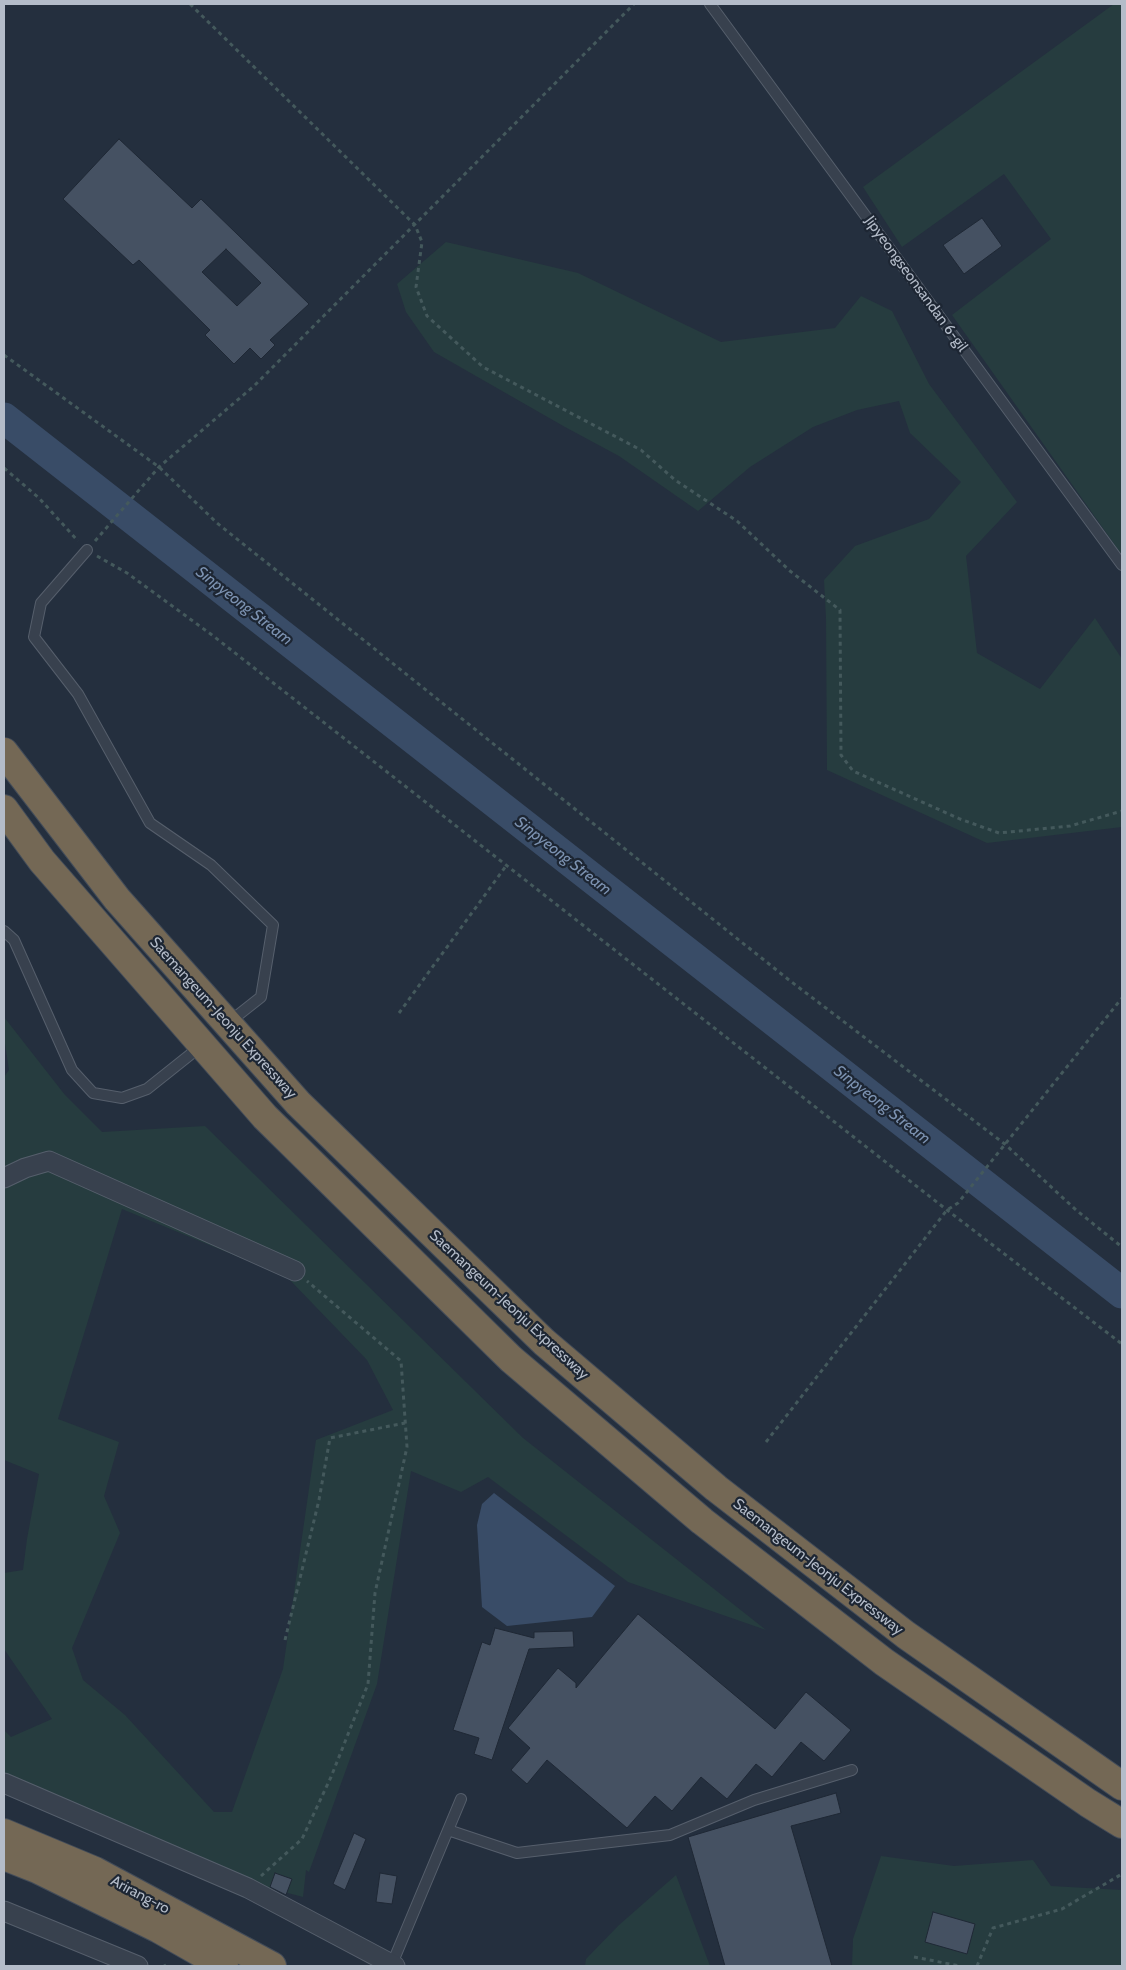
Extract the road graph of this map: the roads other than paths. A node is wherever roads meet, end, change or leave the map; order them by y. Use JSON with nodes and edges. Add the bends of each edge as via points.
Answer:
{"nodes":[{"id":1,"x":710,"y":4,"type":"edge"},
{"id":2,"x":86,"y":550,"type":"road end"},
{"id":3,"x":1122,"y":565,"type":"edge"},
{"id":4,"x":4,"y":752,"type":"edge"},
{"id":5,"x":4,"y":809,"type":"edge"},
{"id":6,"x":4,"y":931,"type":"edge"},
{"id":7,"x":228,"y":1023,"type":"junction"},
{"id":8,"x":202,"y":1045,"type":"junction"},
{"id":9,"x":4,"y":1178,"type":"edge"},
{"id":10,"x":295,"y":1271,"type":"road end"},
{"id":11,"x":852,"y":1770,"type":"dead end"},
{"id":12,"x":1113,"y":1780,"type":"edge"},
{"id":13,"x":4,"y":1783,"type":"edge"},
{"id":14,"x":461,"y":1799,"type":"dead end"},
{"id":15,"x":1122,"y":1824,"type":"edge"},
{"id":16,"x":448,"y":1830,"type":"junction"},
{"id":17,"x":4,"y":1833,"type":"edge"},
{"id":18,"x":4,"y":1856,"type":"edge"},
{"id":19,"x":4,"y":1911,"type":"edge"},
{"id":20,"x":393,"y":1965,"type":"edge"},
{"id":21,"x":138,"y":1966,"type":"edge"},
{"id":22,"x":224,"y":1966,"type":"edge"},
{"id":23,"x":272,"y":1966,"type":"edge"}],
"edges":[{"from":1,"to":3,"type":"lane","name":"Jipyeongseonsandan 6-gil"},
{"from":2,"to":7,"type":"lane","via":[[42,603],[34,637],[78,694],[150,822],[211,865],[272,925],[261,997]]},
{"from":4,"to":7,"type":"highway","name":"Saemangeum-Jeonju Expressway","via":[[117,899]]},
{"from":5,"to":8,"type":"highway","name":"Saemangeum-Jeonju Expressway","via":[[42,861]]},
{"from":6,"to":8,"type":"lane","via":[[14,940],[72,1070],[93,1093],[122,1098],[147,1090]]},
{"from":7,"to":12,"type":"highway","name":"Saemangeum-Jeonju Expressway","via":[[298,1103],[552,1349],[716,1488],[906,1635]]},
{"from":8,"to":15,"type":"highway","name":"Saemangeum-Jeonju Expressway","via":[[265,1117],[511,1359],[702,1521],[884,1662]]},
{"from":9,"to":10,"type":"street","via":[[49,1161]]},
{"from":11,"to":16,"type":"lane","via":[[754,1800],[670,1835],[517,1853]]},
{"from":13,"to":20,"type":"street","via":[[248,1888]]},
{"from":14,"to":16,"type":"lane"},
{"from":16,"to":20,"type":"lane"},
{"from":17,"to":23,"type":"highway","name":"Arirang-ro","via":[[95,1871]]},
{"from":18,"to":22,"type":"highway","name":"Arirang-ro","via":[[150,1925]]},
{"from":19,"to":21,"type":"street"}]}
